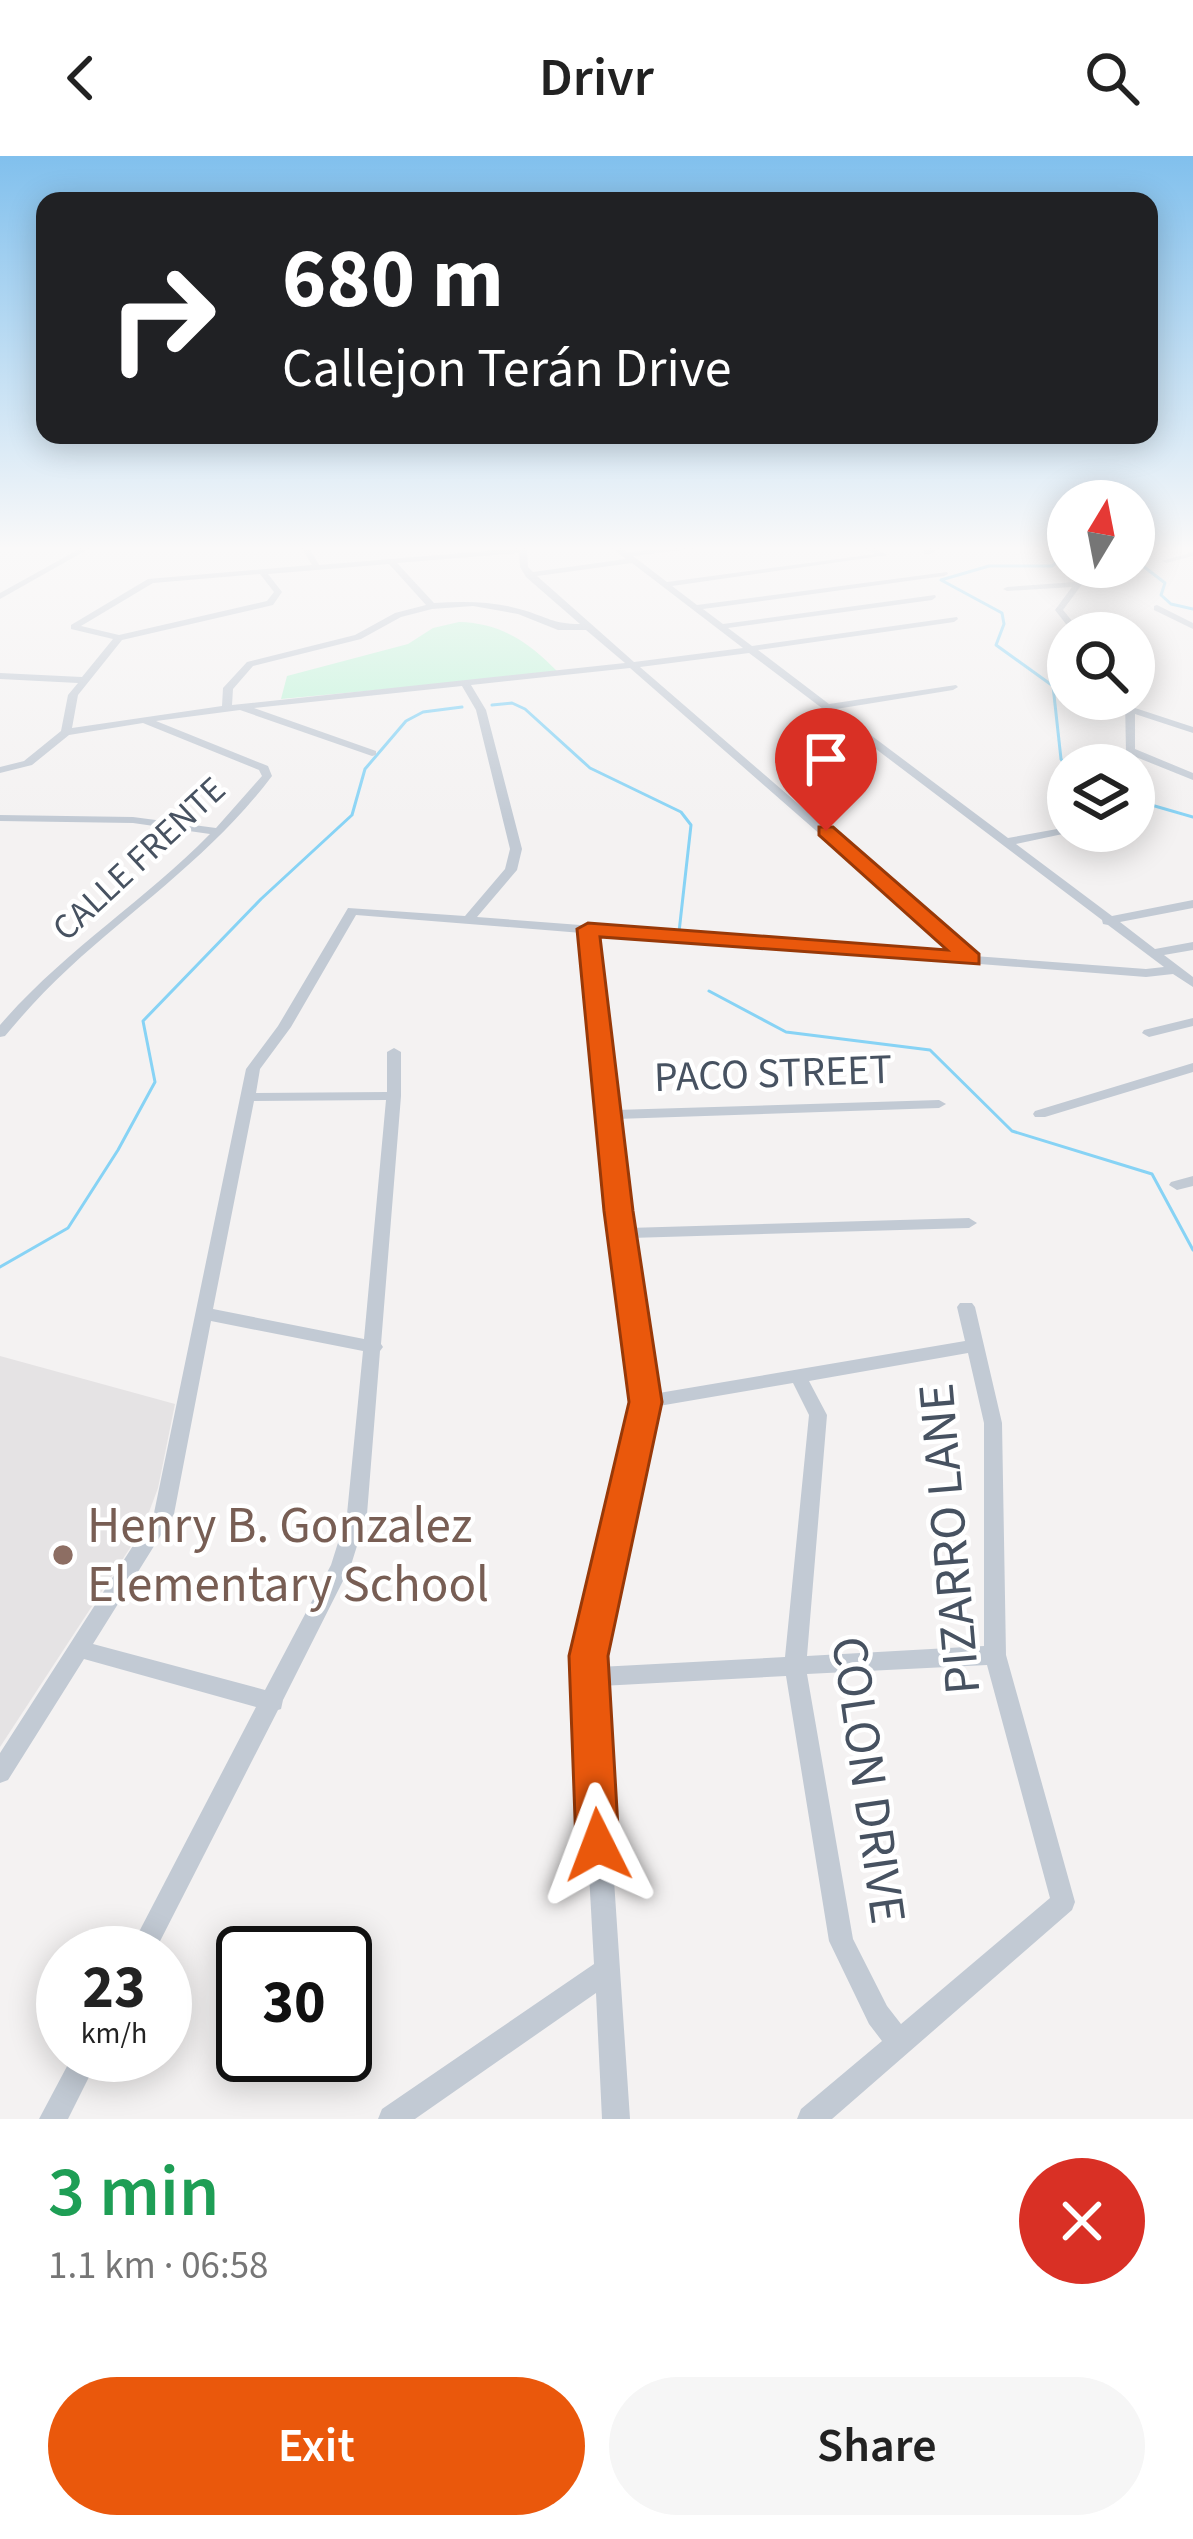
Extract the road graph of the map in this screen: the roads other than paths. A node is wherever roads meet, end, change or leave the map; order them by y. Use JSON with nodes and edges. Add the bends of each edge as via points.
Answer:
{"nodes":[{"id":1,"x":119,"y":638,"type":"edge"},
{"id":2,"x":349,"y":639,"type":"edge"},
{"id":3,"x":602,"y":639,"type":"edge"},
{"id":4,"x":735,"y":639,"type":"edge"},
{"id":5,"x":794,"y":639,"type":"edge"},
{"id":6,"x":809,"y":639,"type":"edge"},
{"id":7,"x":746,"y":647,"type":"junction"},
{"id":8,"x":637,"y":667,"type":"junction"},
{"id":9,"x":0,"y":676,"type":"edge"},
{"id":10,"x":83,"y":680,"type":"junction"},
{"id":11,"x":466,"y":685,"type":"junction"},
{"id":12,"x":953,"y":687,"type":"dead end"},
{"id":13,"x":232,"y":706,"type":"junction"},
{"id":14,"x":829,"y":707,"type":"junction"},
{"id":15,"x":1155,"y":715,"type":"edge"},
{"id":16,"x":142,"y":719,"type":"junction"},
{"id":17,"x":1130,"y":720,"type":"edge"},
{"id":18,"x":1193,"y":730,"type":"edge"},
{"id":19,"x":66,"y":732,"type":"junction"},
{"id":20,"x":372,"y":753,"type":"dead end"},
{"id":21,"x":0,"y":770,"type":"edge"},
{"id":22,"x":1193,"y":777,"type":"edge"},
{"id":23,"x":0,"y":818,"type":"edge"},
{"id":24,"x":219,"y":832,"type":"junction"},
{"id":25,"x":1047,"y":834,"type":"edge"},
{"id":26,"x":1007,"y":842,"type":"junction"},
{"id":27,"x":1193,"y":904,"type":"edge"},
{"id":28,"x":469,"y":919,"type":"junction"},
{"id":29,"x":1107,"y":920,"type":"junction"},
{"id":30,"x":588,"y":929,"type":"junction"},
{"id":31,"x":1193,"y":946,"type":"edge"},
{"id":32,"x":1152,"y":953,"type":"junction"},
{"id":33,"x":970,"y":959,"type":"junction"},
{"id":34,"x":1175,"y":970,"type":"junction"},
{"id":35,"x":1193,"y":983,"type":"edge"},
{"id":36,"x":1193,"y":1022,"type":"edge"},
{"id":37,"x":0,"y":1033,"type":"edge"},
{"id":38,"x":1149,"y":1033,"type":"dead end"},
{"id":39,"x":394,"y":1052,"type":"dead end"},
{"id":40,"x":1193,"y":1067,"type":"edge"},
{"id":41,"x":394,"y":1096,"type":"junction"},
{"id":42,"x":247,"y":1097,"type":"junction"},
{"id":43,"x":939,"y":1104,"type":"dead end"},
{"id":44,"x":1040,"y":1114,"type":"dead end"},
{"id":45,"x":609,"y":1115,"type":"junction"},
{"id":46,"x":969,"y":1223,"type":"dead end"},
{"id":47,"x":621,"y":1233,"type":"junction"},
{"id":48,"x":966,"y":1307,"type":"dead end"},
{"id":49,"x":207,"y":1314,"type":"junction"},
{"id":50,"x":975,"y":1346,"type":"junction"},
{"id":51,"x":374,"y":1347,"type":"junction"},
{"id":52,"x":798,"y":1376,"type":"junction"},
{"id":53,"x":645,"y":1402,"type":"junction"},
{"id":54,"x":80,"y":1649,"type":"junction"},
{"id":55,"x":995,"y":1655,"type":"junction"},
{"id":56,"x":795,"y":1666,"type":"junction"},
{"id":57,"x":590,"y":1677,"type":"junction"},
{"id":58,"x":273,"y":1702,"type":"junction"},
{"id":59,"x":0,"y":1773,"type":"edge"},
{"id":60,"x":155,"y":1926,"type":"edge"},
{"id":61,"x":604,"y":1972,"type":"junction"},
{"id":62,"x":900,"y":2044,"type":"junction"},
{"id":63,"x":73,"y":2082,"type":"edge"},
{"id":64,"x":53,"y":2119,"type":"edge"},
{"id":65,"x":392,"y":2119,"type":"edge"},
{"id":66,"x":616,"y":2119,"type":"edge"},
{"id":67,"x":811,"y":2119,"type":"edge"}],
"edges":[{"from":1,"to":10,"type":"street"},
{"from":2,"to":13,"type":"street","via":[[250,664],[228,688]]},
{"from":3,"to":8,"type":"street"},
{"from":4,"to":7,"type":"street"},
{"from":5,"to":7,"type":"street"},
{"from":6,"to":7,"type":"street"},
{"from":7,"to":8,"type":"street"},
{"from":7,"to":14,"type":"street"},
{"from":8,"to":11,"type":"street"},
{"from":8,"to":33,"type":"street"},
{"from":9,"to":10,"type":"street"},
{"from":10,"to":19,"type":"street"},
{"from":11,"to":13,"type":"street"},
{"from":11,"to":28,"type":"street","via":[[482,710],[517,849],[511,870]]},
{"from":12,"to":14,"type":"street"},
{"from":13,"to":16,"type":"street"},
{"from":13,"to":20,"type":"street"},
{"from":14,"to":26,"type":"street"},
{"from":15,"to":18,"type":"street"},
{"from":16,"to":19,"type":"street"},
{"from":16,"to":24,"type":"street","name":"CALLE FRENTE","via":[[268,771]]},
{"from":17,"to":22,"type":"street","via":[[1130,751]]},
{"from":19,"to":21,"type":"street","via":[[28,763]]},
{"from":23,"to":24,"type":"street","via":[[133,820]]},
{"from":24,"to":37,"type":"street","name":"CALLE FRENTE"},
{"from":25,"to":26,"type":"street"},
{"from":26,"to":29,"type":"street"},
{"from":27,"to":29,"type":"street"},
{"from":28,"to":30,"type":"street"},
{"from":28,"to":42,"type":"street","via":[[352,910],[253,1069]]},
{"from":29,"to":32,"type":"street"},
{"from":30,"to":33,"type":"street"},
{"from":30,"to":45,"type":"street"},
{"from":31,"to":32,"type":"street"},
{"from":32,"to":34,"type":"street"},
{"from":33,"to":34,"type":"street"},
{"from":34,"to":35,"type":"street"},
{"from":36,"to":38,"type":"street"},
{"from":39,"to":41,"type":"street"},
{"from":40,"to":44,"type":"street"},
{"from":41,"to":42,"type":"street"},
{"from":41,"to":51,"type":"street"},
{"from":42,"to":49,"type":"street"},
{"from":43,"to":45,"type":"street","name":"PACO STREET"},
{"from":45,"to":47,"type":"street"},
{"from":46,"to":47,"type":"street"},
{"from":47,"to":53,"type":"street"},
{"from":48,"to":50,"type":"street","name":"PIZARRO LANE"},
{"from":49,"to":51,"type":"street"},
{"from":49,"to":54,"type":"street","via":[[164,1514]]},
{"from":50,"to":52,"type":"street"},
{"from":50,"to":55,"type":"street","name":"PIZARRO LANE","via":[[993,1424]]},
{"from":51,"to":58,"type":"street","via":[[357,1514],[341,1565]]},
{"from":52,"to":53,"type":"street"},
{"from":52,"to":56,"type":"street","name":"COLON DRIVE","via":[[818,1415]]},
{"from":53,"to":57,"type":"street","via":[[588,1656]]},
{"from":54,"to":58,"type":"street"},
{"from":54,"to":59,"type":"street"},
{"from":55,"to":56,"type":"street"},
{"from":55,"to":62,"type":"street","name":"PIZARRO LANE","via":[[1063,1902]]},
{"from":56,"to":57,"type":"street"},
{"from":56,"to":62,"type":"street","name":"COLON DRIVE","via":[[841,1941]]},
{"from":57,"to":61,"type":"street"},
{"from":58,"to":60,"type":"street"},
{"from":61,"to":65,"type":"street"},
{"from":61,"to":66,"type":"street"},
{"from":62,"to":67,"type":"street"},
{"from":63,"to":64,"type":"street"}]}
